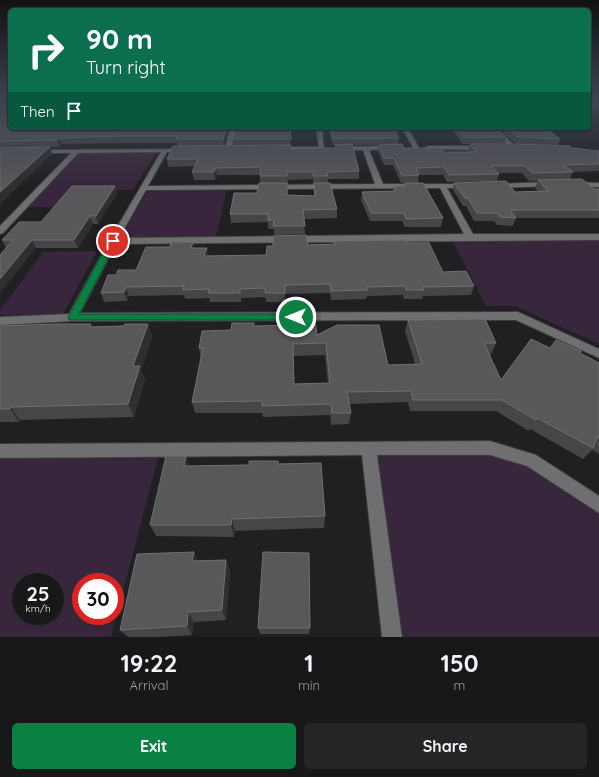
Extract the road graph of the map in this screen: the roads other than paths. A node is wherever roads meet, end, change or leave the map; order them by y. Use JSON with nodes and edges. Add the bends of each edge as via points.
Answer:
{"nodes":[{"id":1,"x":233,"y":130,"type":"edge"},
{"id":2,"x":318,"y":130,"type":"edge"},
{"id":3,"x":406,"y":130,"type":"edge"},
{"id":4,"x":495,"y":130,"type":"edge"},
{"id":5,"x":505,"y":147,"type":"edge"},
{"id":6,"x":513,"y":147,"type":"junction"},
{"id":7,"x":520,"y":147,"type":"edge"},
{"id":8,"x":365,"y":148,"type":"junction"},
{"id":9,"x":402,"y":148,"type":"edge"},
{"id":10,"x":409,"y":148,"type":"edge"},
{"id":11,"x":416,"y":148,"type":"junction"},
{"id":12,"x":490,"y":148,"type":"edge"},
{"id":13,"x":267,"y":149,"type":"edge"},
{"id":14,"x":322,"y":149,"type":"junction"},
{"id":15,"x":165,"y":150,"type":"junction"},
{"id":16,"x":196,"y":150,"type":"edge"},
{"id":17,"x":220,"y":150,"type":"edge"},
{"id":18,"x":228,"y":150,"type":"junction"},
{"id":19,"x":235,"y":150,"type":"edge"},
{"id":20,"x":30,"y":151,"type":"edge"},
{"id":21,"x":76,"y":151,"type":"junction"},
{"id":22,"x":599,"y":185,"type":"edge"},
{"id":23,"x":475,"y":186,"type":"edge"},
{"id":24,"x":490,"y":186,"type":"edge"},
{"id":25,"x":380,"y":187,"type":"junction"},
{"id":26,"x":443,"y":187,"type":"junction"},
{"id":27,"x":145,"y":188,"type":"junction"},
{"id":28,"x":0,"y":231,"type":"edge"},
{"id":29,"x":470,"y":237,"type":"junction"},
{"id":30,"x":599,"y":237,"type":"edge"},
{"id":31,"x":113,"y":241,"type":"junction"},
{"id":32,"x":73,"y":318,"type":"junction"},
{"id":33,"x":0,"y":321,"type":"edge"},
{"id":34,"x":599,"y":354,"type":"edge"},
{"id":35,"x":369,"y":449,"type":"junction"},
{"id":36,"x":0,"y":451,"type":"edge"},
{"id":37,"x":599,"y":505,"type":"edge"},
{"id":38,"x":392,"y":637,"type":"edge"}],
"edges":[{"from":1,"to":18,"type":"street"},
{"from":2,"to":14,"type":"street"},
{"from":3,"to":11,"type":"street"},
{"from":4,"to":6,"type":"street"},
{"from":5,"to":6,"type":"street"},
{"from":6,"to":7,"type":"street"},
{"from":8,"to":9,"type":"street"},
{"from":8,"to":14,"type":"street"},
{"from":8,"to":25,"type":"street"},
{"from":10,"to":11,"type":"street"},
{"from":11,"to":12,"type":"street"},
{"from":13,"to":14,"type":"street"},
{"from":15,"to":16,"type":"street"},
{"from":15,"to":21,"type":"street"},
{"from":15,"to":27,"type":"street"},
{"from":17,"to":18,"type":"street"},
{"from":18,"to":19,"type":"street"},
{"from":20,"to":21,"type":"street"},
{"from":21,"to":28,"type":"street"},
{"from":22,"to":24,"type":"street"},
{"from":23,"to":26,"type":"street"},
{"from":25,"to":26,"type":"street"},
{"from":25,"to":27,"type":"street"},
{"from":26,"to":29,"type":"street"},
{"from":27,"to":31,"type":"street"},
{"from":29,"to":30,"type":"street"},
{"from":29,"to":31,"type":"street"},
{"from":31,"to":32,"type":"street"},
{"from":32,"to":33,"type":"street"},
{"from":32,"to":34,"type":"street","via":[[518,316]]},
{"from":35,"to":36,"type":"street"},
{"from":35,"to":37,"type":"street","via":[[490,448],[511,453],[531,460]]},
{"from":35,"to":38,"type":"street"}]}
